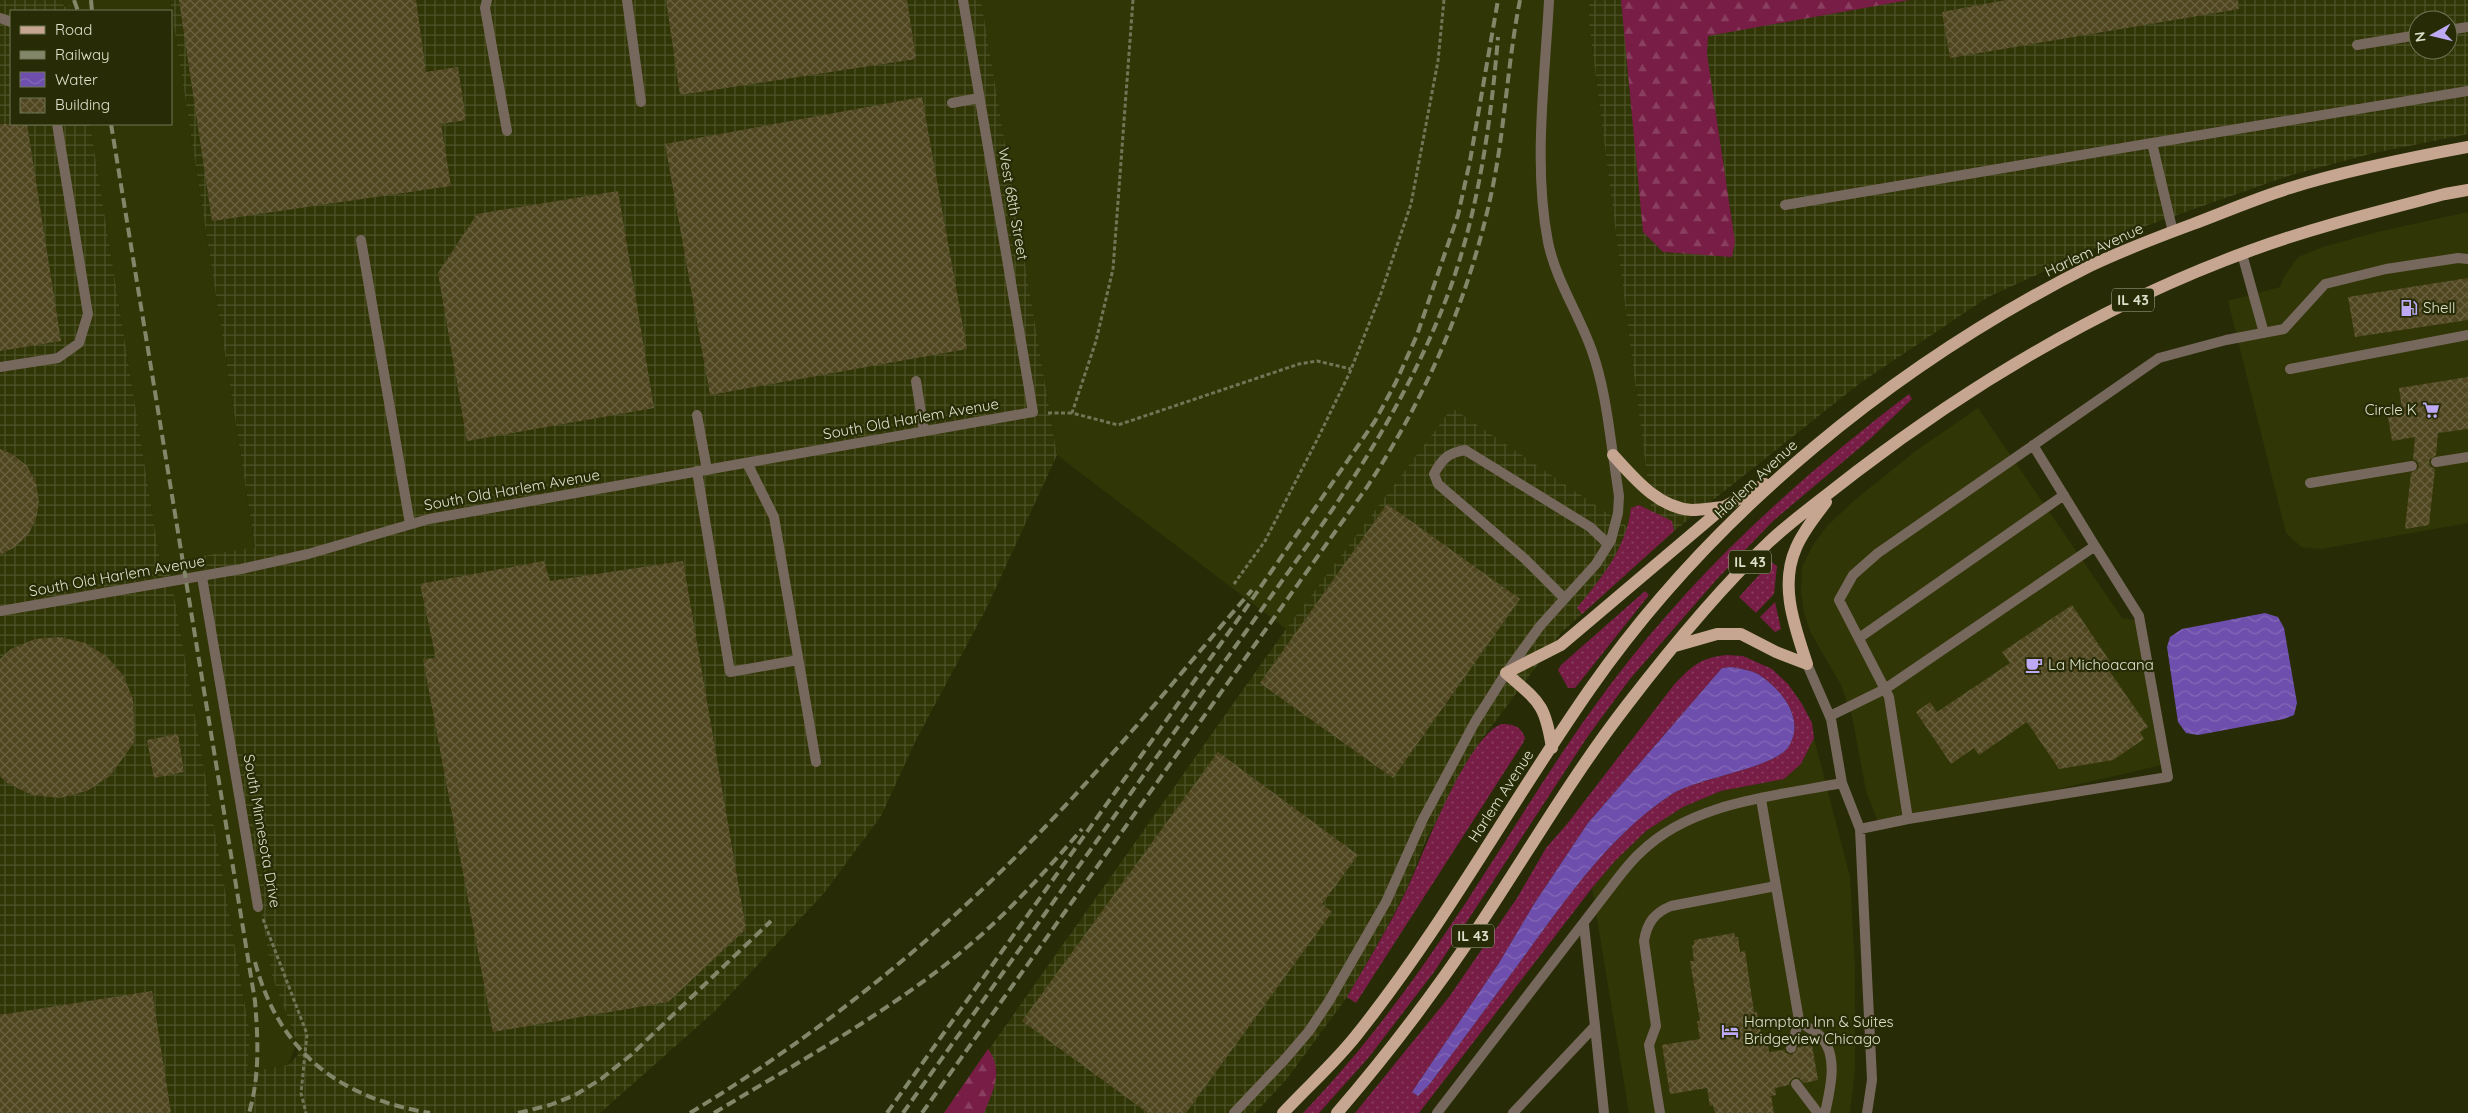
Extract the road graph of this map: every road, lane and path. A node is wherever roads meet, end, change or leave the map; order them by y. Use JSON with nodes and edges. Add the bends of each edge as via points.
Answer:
{"nodes":[{"id":1,"x":487,"y":0,"type":"edge"},
{"id":2,"x":627,"y":0,"type":"edge"},
{"id":3,"x":963,"y":0,"type":"edge"},
{"id":4,"x":1133,"y":0,"type":"edge"},
{"id":5,"x":1444,"y":0,"type":"edge"},
{"id":6,"x":1549,"y":0,"type":"edge"},
{"id":7,"x":2408,"y":36,"type":"edge"},
{"id":8,"x":2357,"y":44,"type":"dead end"},
{"id":9,"x":2468,"y":91,"type":"edge"},
{"id":10,"x":980,"y":98,"type":"junction"},
{"id":11,"x":641,"y":102,"type":"dead end"},
{"id":12,"x":952,"y":103,"type":"dead end"},
{"id":13,"x":57,"y":125,"type":"edge"},
{"id":14,"x":507,"y":131,"type":"dead end"},
{"id":15,"x":2152,"y":143,"type":"junction"},
{"id":16,"x":2468,"y":147,"type":"edge"},
{"id":17,"x":2468,"y":190,"type":"edge"},
{"id":18,"x":1785,"y":205,"type":"dead end"},
{"id":19,"x":2173,"y":232,"type":"junction"},
{"id":20,"x":361,"y":240,"type":"dead end"},
{"id":21,"x":2242,"y":254,"type":"junction"},
{"id":22,"x":2468,"y":259,"type":"edge"},
{"id":23,"x":2264,"y":333,"type":"junction"},
{"id":24,"x":2468,"y":335,"type":"edge"},
{"id":25,"x":0,"y":367,"type":"edge"},
{"id":26,"x":2290,"y":368,"type":"dead end"},
{"id":27,"x":1351,"y":369,"type":"junction"},
{"id":28,"x":916,"y":382,"type":"dead end"},
{"id":29,"x":1033,"y":412,"type":"junction"},
{"id":30,"x":1072,"y":413,"type":"junction"},
{"id":31,"x":697,"y":415,"type":"dead end"},
{"id":32,"x":924,"y":432,"type":"junction"},
{"id":33,"x":2033,"y":445,"type":"junction"},
{"id":34,"x":1613,"y":455,"type":"junction"},
{"id":35,"x":2468,"y":457,"type":"edge"},
{"id":36,"x":2436,"y":462,"type":"dead end"},
{"id":37,"x":747,"y":463,"type":"junction"},
{"id":38,"x":2412,"y":466,"type":"dead end"},
{"id":39,"x":702,"y":471,"type":"junction"},
{"id":40,"x":1777,"y":477,"type":"junction"},
{"id":41,"x":2310,"y":483,"type":"dead end"},
{"id":42,"x":1836,"y":488,"type":"junction"},
{"id":43,"x":2064,"y":495,"type":"junction"},
{"id":44,"x":1724,"y":508,"type":"junction"},
{"id":45,"x":410,"y":524,"type":"junction"},
{"id":46,"x":1608,"y":544,"type":"junction"},
{"id":47,"x":2094,"y":546,"type":"junction"},
{"id":48,"x":202,"y":577,"type":"junction"},
{"id":49,"x":1234,"y":584,"type":"dead end"},
{"id":50,"x":1564,"y":598,"type":"junction"},
{"id":51,"x":0,"y":611,"type":"edge"},
{"id":52,"x":1859,"y":638,"type":"junction"},
{"id":53,"x":1675,"y":646,"type":"junction"},
{"id":54,"x":798,"y":660,"type":"junction"},
{"id":55,"x":1807,"y":664,"type":"junction"},
{"id":56,"x":1506,"y":673,"type":"junction"},
{"id":57,"x":1886,"y":689,"type":"junction"},
{"id":58,"x":1830,"y":716,"type":"junction"},
{"id":59,"x":1552,"y":748,"type":"junction"},
{"id":60,"x":816,"y":762,"type":"dead end"},
{"id":61,"x":1842,"y":783,"type":"junction"},
{"id":62,"x":1761,"y":799,"type":"junction"},
{"id":63,"x":1908,"y":819,"type":"junction"},
{"id":64,"x":1860,"y":829,"type":"junction"},
{"id":65,"x":1776,"y":886,"type":"junction"},
{"id":66,"x":258,"y":907,"type":"joint"},
{"id":67,"x":1584,"y":925,"type":"junction"},
{"id":68,"x":1799,"y":1020,"type":"junction"},
{"id":69,"x":1595,"y":1026,"type":"junction"},
{"id":70,"x":1791,"y":1048,"type":"dead end"},
{"id":71,"x":1796,"y":1084,"type":"dead end"},
{"id":72,"x":306,"y":1113,"type":"edge"},
{"id":73,"x":1234,"y":1113,"type":"edge"},
{"id":74,"x":1283,"y":1113,"type":"edge"},
{"id":75,"x":1338,"y":1113,"type":"edge"},
{"id":76,"x":1437,"y":1113,"type":"edge"},
{"id":77,"x":1513,"y":1113,"type":"edge"},
{"id":78,"x":1604,"y":1113,"type":"edge"},
{"id":79,"x":1660,"y":1113,"type":"edge"},
{"id":80,"x":1818,"y":1113,"type":"edge"},
{"id":81,"x":1825,"y":1113,"type":"edge"},
{"id":82,"x":1867,"y":1113,"type":"edge"}],
"edges":[{"from":1,"to":14,"type":"street","via":[[485,8]]},
{"from":2,"to":11,"type":"street"},
{"from":3,"to":10,"type":"street","name":"West 68th Street"},
{"from":4,"to":30,"type":"path","via":[[1113,269],[1096,341]]},
{"from":5,"to":27,"type":"path","via":[[1438,61],[1411,204]]},
{"from":6,"to":34,"type":"street","via":[[1540,175],[1543,213],[1556,275],[1592,352],[1605,397]]},
{"from":7,"to":8,"type":"street"},
{"from":9,"to":15,"type":"street"},
{"from":10,"to":12,"type":"street"},
{"from":10,"to":29,"type":"street","name":"West 68th Street"},
{"from":13,"to":25,"type":"street","via":[[88,314],[79,344],[58,358]]},
{"from":15,"to":18,"type":"street"},
{"from":15,"to":19,"type":"street"},
{"from":16,"to":19,"type":"main road","name":"Harlem Avenue","number":"IL 43","via":[[2364,168],[2288,189]]},
{"from":17,"to":21,"type":"main road","number":"IL 43","via":[[2301,233]]},
{"from":19,"to":40,"type":"main road","name":"Harlem Avenue","number":"IL 43","via":[[2092,265],[2011,309],[1861,409]]},
{"from":20,"to":45,"type":"street"},
{"from":21,"to":23,"type":"street"},
{"from":21,"to":42,"type":"main road","number":"IL 43","via":[[2191,273],[2102,314],[2044,346],[1908,432]]},
{"from":22,"to":23,"type":"street","via":[[2386,269],[2325,284],[2284,328]]},
{"from":23,"to":33,"type":"street","via":[[2160,358]]},
{"from":24,"to":26,"type":"street"},
{"from":27,"to":30,"type":"path","via":[[1317,361],[1299,364],[1118,425]]},
{"from":27,"to":49,"type":"path","via":[[1265,541]]},
{"from":28,"to":32,"type":"street"},
{"from":29,"to":30,"type":"path"},
{"from":29,"to":32,"type":"street","name":"South Old Harlem Avenue"},
{"from":31,"to":39,"type":"street"},
{"from":32,"to":37,"type":"street","name":"South Old Harlem Avenue"},
{"from":33,"to":43,"type":"street"},
{"from":33,"to":52,"type":"street","via":[[1878,553],[1853,575],[1839,600]]},
{"from":34,"to":44,"type":"main road","via":[[1640,484],[1670,504],[1691,510]]},
{"from":34,"to":46,"type":"street","via":[[1619,496],[1618,513]]},
{"from":35,"to":36,"type":"street"},
{"from":37,"to":39,"type":"street","name":"South Old Harlem Avenue"},
{"from":37,"to":54,"type":"street","via":[[774,517]]},
{"from":38,"to":41,"type":"street"},
{"from":39,"to":45,"type":"street","name":"South Old Harlem Avenue"},
{"from":39,"to":54,"type":"street","via":[[730,672]]},
{"from":40,"to":44,"type":"main road"},
{"from":40,"to":59,"type":"main road","name":"Harlem Avenue","number":"IL 43","via":[[1696,559],[1644,619],[1591,688]]},
{"from":42,"to":53,"type":"main road","number":"IL 43","via":[[1770,541]]},
{"from":42,"to":55,"type":"main road","via":[[1796,548],[1790,569],[1790,605]]},
{"from":43,"to":47,"type":"street"},
{"from":43,"to":52,"type":"street"},
{"from":44,"to":56,"type":"main road","via":[[1561,646]]},
{"from":45,"to":48,"type":"street","name":"South Old Harlem Avenue","via":[[308,554]]},
{"from":46,"to":50,"type":"street","via":[[1596,564]]},
{"from":46,"to":50,"type":"street","via":[[1590,527],[1465,450],[1451,453],[1441,461],[1434,474],[1438,484],[1525,559]]},
{"from":47,"to":57,"type":"street"},
{"from":47,"to":63,"type":"street","via":[[2139,616],[2168,777]]},
{"from":48,"to":51,"type":"street","name":"South Old Harlem Avenue"},
{"from":48,"to":66,"type":"street","name":"South Minnesota Drive"},
{"from":50,"to":56,"type":"street"},
{"from":52,"to":57,"type":"street"},
{"from":53,"to":55,"type":"main road","via":[[1717,634],[1741,634]]},
{"from":53,"to":75,"type":"main road","number":"IL 43","via":[[1625,707],[1576,776],[1434,993]]},
{"from":54,"to":60,"type":"street"},
{"from":55,"to":58,"type":"street"},
{"from":56,"to":59,"type":"main road","via":[[1539,702],[1547,720]]},
{"from":56,"to":73,"type":"street","via":[[1440,785],[1386,902],[1329,1001],[1292,1051]]},
{"from":57,"to":58,"type":"street"},
{"from":57,"to":63,"type":"street"},
{"from":58,"to":61,"type":"street"},
{"from":59,"to":74,"type":"main road","name":"Harlem Avenue","number":"IL 43","via":[[1403,973],[1357,1035]]},
{"from":61,"to":62,"type":"street"},
{"from":61,"to":64,"type":"street"},
{"from":62,"to":65,"type":"street"},
{"from":62,"to":67,"type":"street","via":[[1700,814],[1642,851]]},
{"from":63,"to":64,"type":"street"},
{"from":64,"to":82,"type":"street","via":[[1872,1080]]},
{"from":65,"to":68,"type":"street"},
{"from":65,"to":79,"type":"street","via":[[1670,906],[1660,911],[1646,930],[1644,941],[1656,1026],[1649,1045]]},
{"from":66,"to":72,"type":"path","name":"South Minnesota Drive","via":[[307,1034],[301,1093]]},
{"from":67,"to":69,"type":"street"},
{"from":67,"to":76,"type":"street"},
{"from":68,"to":70,"type":"street"},
{"from":68,"to":81,"type":"street","via":[[1820,1035],[1827,1046],[1832,1077]]},
{"from":69,"to":77,"type":"street"},
{"from":69,"to":78,"type":"street"},
{"from":71,"to":80,"type":"street"}]}
